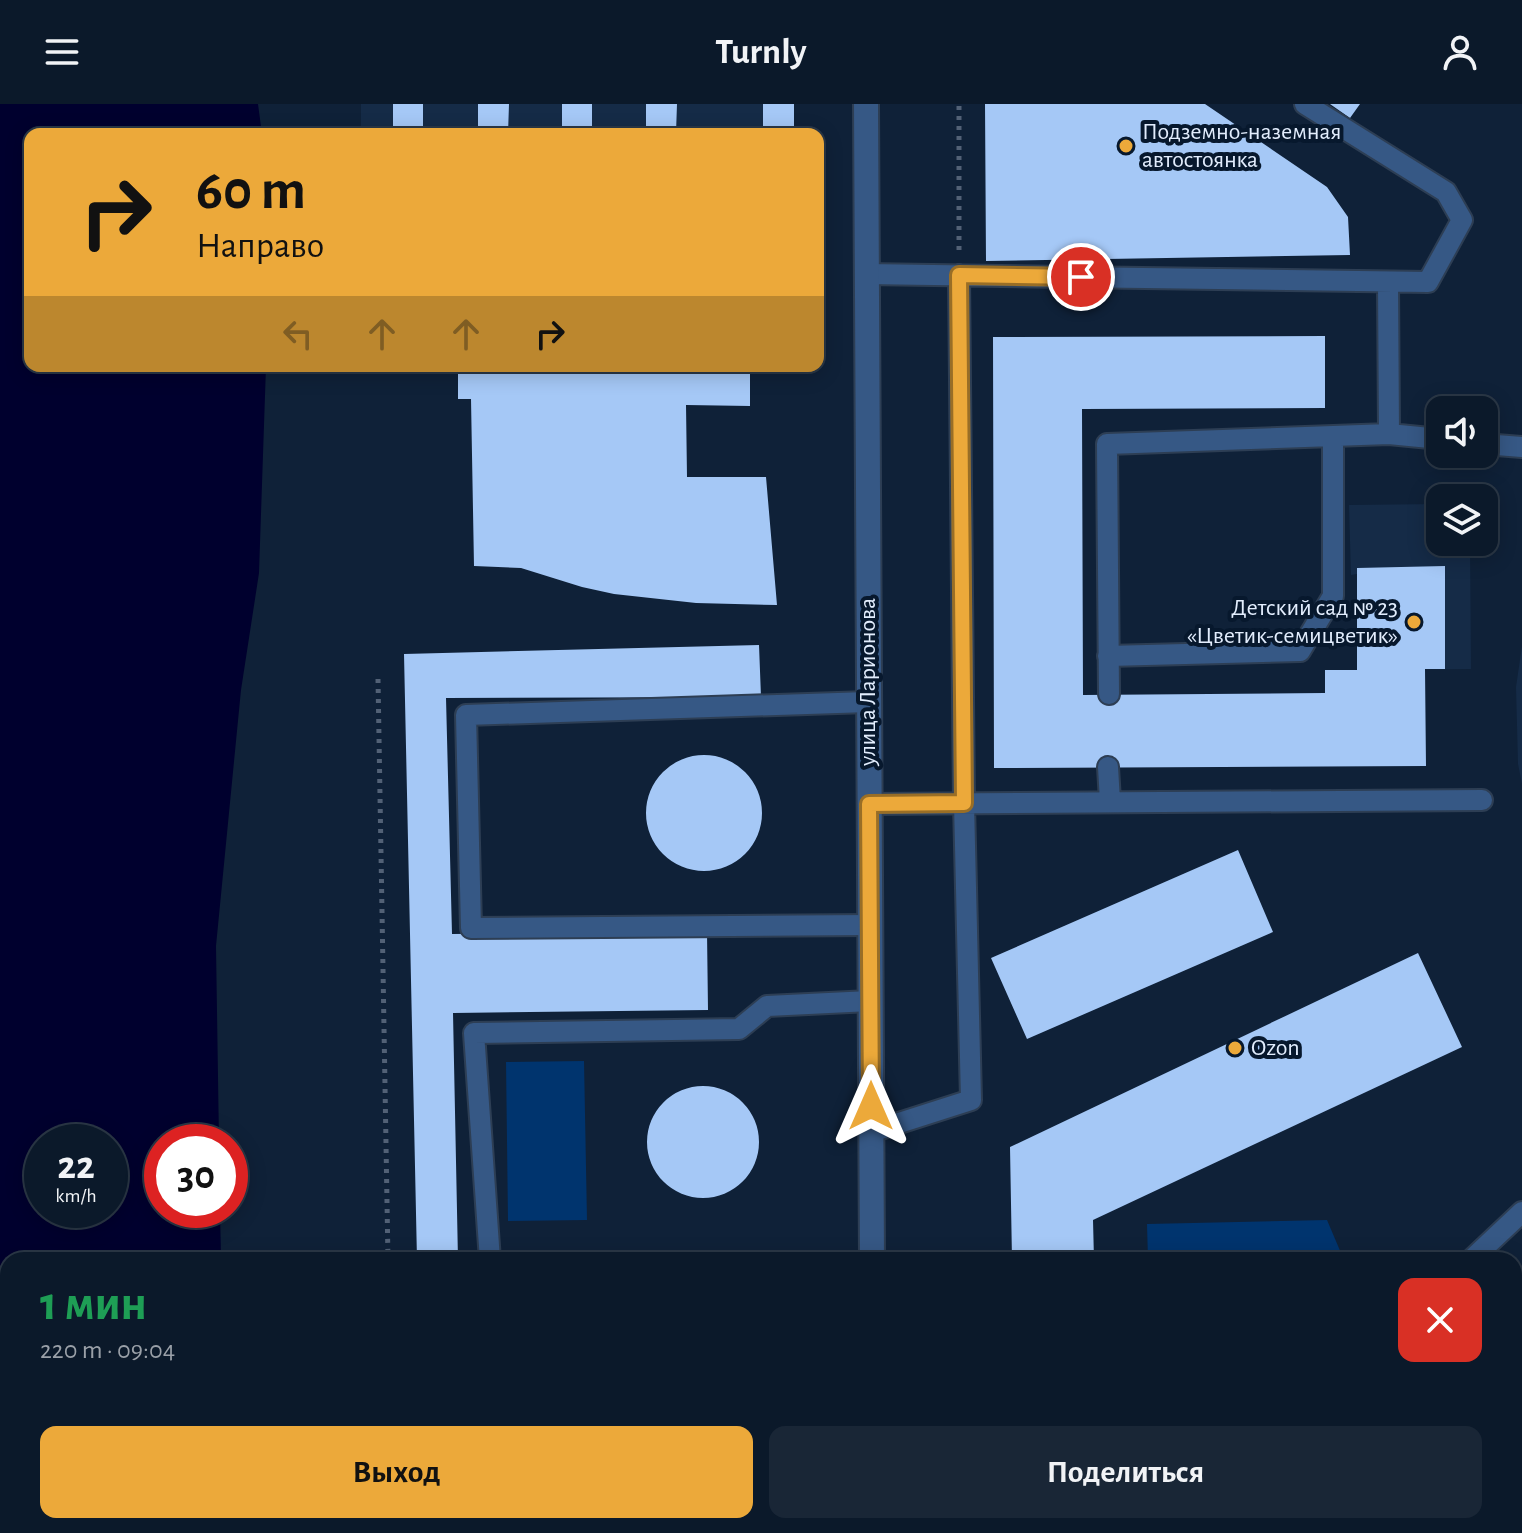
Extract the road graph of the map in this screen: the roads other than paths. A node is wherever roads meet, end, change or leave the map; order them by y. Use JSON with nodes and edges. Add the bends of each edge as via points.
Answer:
{"nodes":[{"id":1,"x":866,"y":104,"type":"edge"},
{"id":2,"x":1305,"y":104,"type":"edge"},
{"id":3,"x":865,"y":274,"type":"junction"},
{"id":4,"x":959,"y":275,"type":"junction"},
{"id":5,"x":1388,"y":282,"type":"junction"},
{"id":6,"x":1389,"y":434,"type":"junction"},
{"id":7,"x":1333,"y":437,"type":"junction"},
{"id":8,"x":1426,"y":438,"type":"edge"},
{"id":9,"x":1498,"y":445,"type":"edge"},
{"id":10,"x":1522,"y":447,"type":"edge"},
{"id":11,"x":1108,"y":656,"type":"junction"},
{"id":12,"x":1109,"y":694,"type":"dead end"},
{"id":13,"x":868,"y":702,"type":"junction"},
{"id":14,"x":1108,"y":767,"type":"dead end"},
{"id":15,"x":1482,"y":800,"type":"dead end"},
{"id":16,"x":1110,"y":801,"type":"junction"},
{"id":17,"x":964,"y":803,"type":"junction"},
{"id":18,"x":869,"y":804,"type":"junction"},
{"id":19,"x":870,"y":925,"type":"junction"},
{"id":20,"x":870,"y":1001,"type":"junction"},
{"id":21,"x":871,"y":1132,"type":"junction"},
{"id":22,"x":1522,"y":1212,"type":"edge"},
{"id":23,"x":489,"y":1252,"type":"edge"},
{"id":24,"x":872,"y":1252,"type":"edge"},
{"id":25,"x":1480,"y":1252,"type":"edge"}],
"edges":[{"from":1,"to":3,"type":"street","name":"улица Ларионова"},
{"from":2,"to":5,"type":"lane","via":[[1446,192],[1462,220],[1428,282]]},
{"from":3,"to":4,"type":"lane"},
{"from":3,"to":13,"type":"street","name":"улица Ларионова"},
{"from":4,"to":5,"type":"lane"},
{"from":4,"to":17,"type":"lane"},
{"from":5,"to":6,"type":"lane"},
{"from":6,"to":7,"type":"lane"},
{"from":6,"to":8,"type":"lane"},
{"from":7,"to":11,"type":"lane","via":[[1333,596],[1300,651]]},
{"from":7,"to":11,"type":"lane","via":[[1107,444]]},
{"from":9,"to":10,"type":"lane"},
{"from":11,"to":12,"type":"lane"},
{"from":13,"to":18,"type":"street","name":"улица Ларионова"},
{"from":13,"to":19,"type":"lane","via":[[466,715],[471,928]]},
{"from":14,"to":16,"type":"lane"},
{"from":15,"to":16,"type":"lane"},
{"from":16,"to":17,"type":"lane"},
{"from":17,"to":18,"type":"lane"},
{"from":17,"to":21,"type":"lane","via":[[971,1100]]},
{"from":18,"to":19,"type":"street","name":"улица Ларионова"},
{"from":19,"to":20,"type":"street","name":"улица Ларионова"},
{"from":20,"to":21,"type":"street","name":"улица Ларионова"},
{"from":20,"to":23,"type":"lane","via":[[767,1006],[739,1029],[474,1033]]},
{"from":21,"to":24,"type":"street","name":"улица Ларионова"},
{"from":22,"to":25,"type":"lane"}]}
